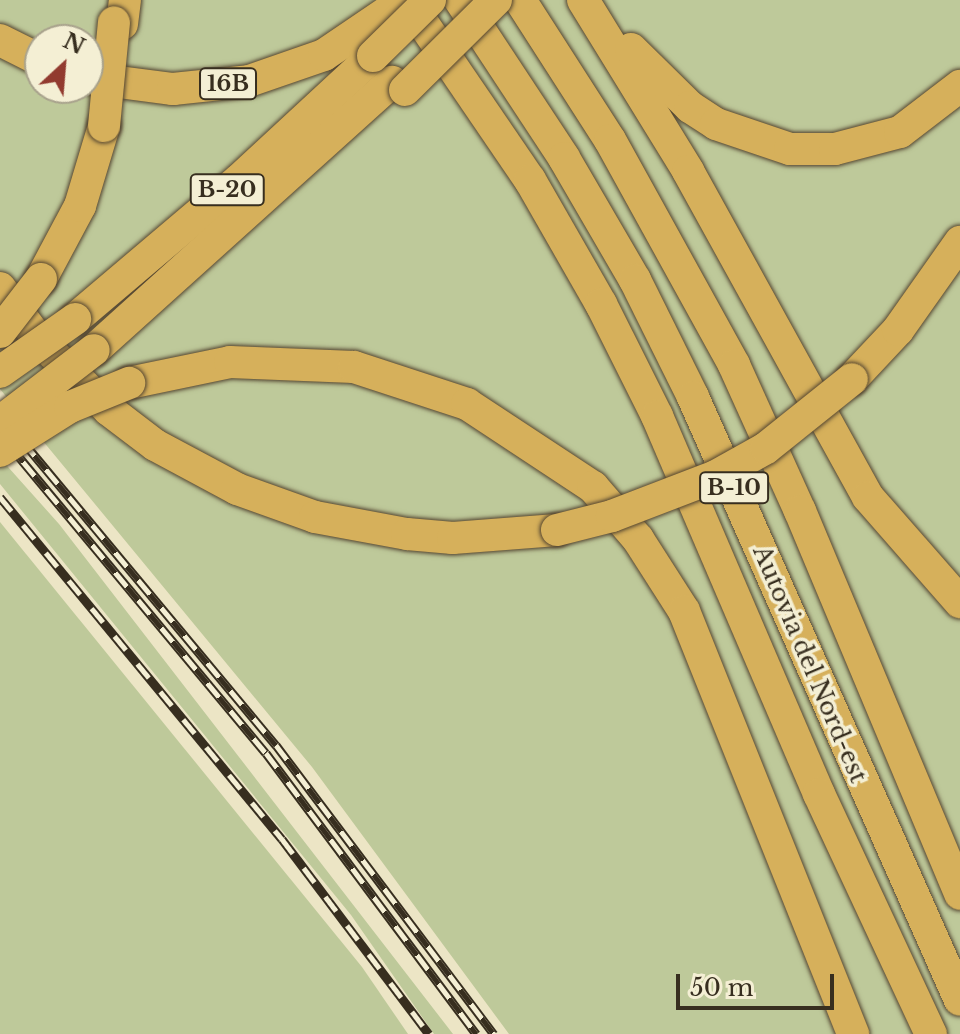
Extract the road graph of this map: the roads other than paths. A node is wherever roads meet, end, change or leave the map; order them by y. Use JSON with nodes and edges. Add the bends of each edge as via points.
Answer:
{"nodes":[{"id":1,"x":406,"y":0,"type":"edge"},
{"id":2,"x":430,"y":0,"type":"edge"},
{"id":3,"x":460,"y":0,"type":"edge"},
{"id":4,"x":474,"y":0,"type":"edge"},
{"id":5,"x":496,"y":0,"type":"edge"},
{"id":6,"x":520,"y":0,"type":"edge"},
{"id":7,"x":583,"y":0,"type":"edge"},
{"id":8,"x":592,"y":0,"type":"edge"},
{"id":9,"x":119,"y":12,"type":"edge"},
{"id":10,"x":0,"y":40,"type":"edge"},
{"id":11,"x":366,"y":46,"type":"junction"},
{"id":12,"x":24,"y":52,"type":"edge"},
{"id":13,"x":104,"y":80,"type":"edge"},
{"id":14,"x":960,"y":86,"type":"edge"},
{"id":15,"x":389,"y":92,"type":"junction"},
{"id":16,"x":960,"y":242,"type":"edge"},
{"id":17,"x":0,"y":288,"type":"edge"},
{"id":18,"x":0,"y":332,"type":"edge"},
{"id":19,"x":0,"y":372,"type":"edge"},
{"id":20,"x":0,"y":422,"type":"edge"},
{"id":21,"x":0,"y":451,"type":"edge"},
{"id":22,"x":960,"y":602,"type":"edge"},
{"id":23,"x":960,"y":894,"type":"edge"},
{"id":24,"x":960,"y":1000,"type":"edge"},
{"id":25,"x":853,"y":1034,"type":"edge"},
{"id":26,"x":931,"y":1034,"type":"edge"}],
"edges":[{"from":1,"to":11,"type":"highway","number":"16B"},
{"from":1,"to":26,"type":"highway","via":[[530,180],[601,304],[664,430],[825,807]]},
{"from":2,"to":11,"type":"highway","number":"B-20","bridge":true},
{"from":3,"to":24,"type":"highway","name":"Autovia del Nord-est","number":"B-10","via":[[564,158],[642,293],[719,454]]},
{"from":4,"to":15,"type":"highway","number":"B-20"},
{"from":5,"to":15,"type":"highway","bridge":true},
{"from":6,"to":23,"type":"highway","name":"Autovia del Nord-est","number":"B-10","via":[[655,217],[734,365]]},
{"from":7,"to":22,"type":"highway","via":[[688,171],[868,497]]},
{"from":8,"to":14,"type":"highway","via":[[629,47],[690,107],[753,140],[790,149],[835,149],[900,132]]},
{"from":9,"to":18,"type":"highway","bridge":true,"via":[[104,126],[80,206],[41,279]]},
{"from":10,"to":12,"type":"highway"},
{"from":11,"to":13,"type":"highway","number":"16B","via":[[211,87],[173,89]]},
{"from":11,"to":19,"type":"highway","number":"B-20","bridge":true,"via":[[239,180],[75,319]]},
{"from":15,"to":20,"type":"highway","number":"B-20","bridge":true,"via":[[94,350]]},
{"from":16,"to":17,"type":"highway","bridge":true,"via":[[898,330],[852,379],[766,448],[654,502],[557,530],[453,538],[315,517],[237,489],[155,445],[109,410],[38,339]]},
{"from":21,"to":25,"type":"highway","bridge":true,"via":[[70,407],[129,383],[230,362],[354,367],[467,404],[593,487],[638,539],[684,611]]}]}
